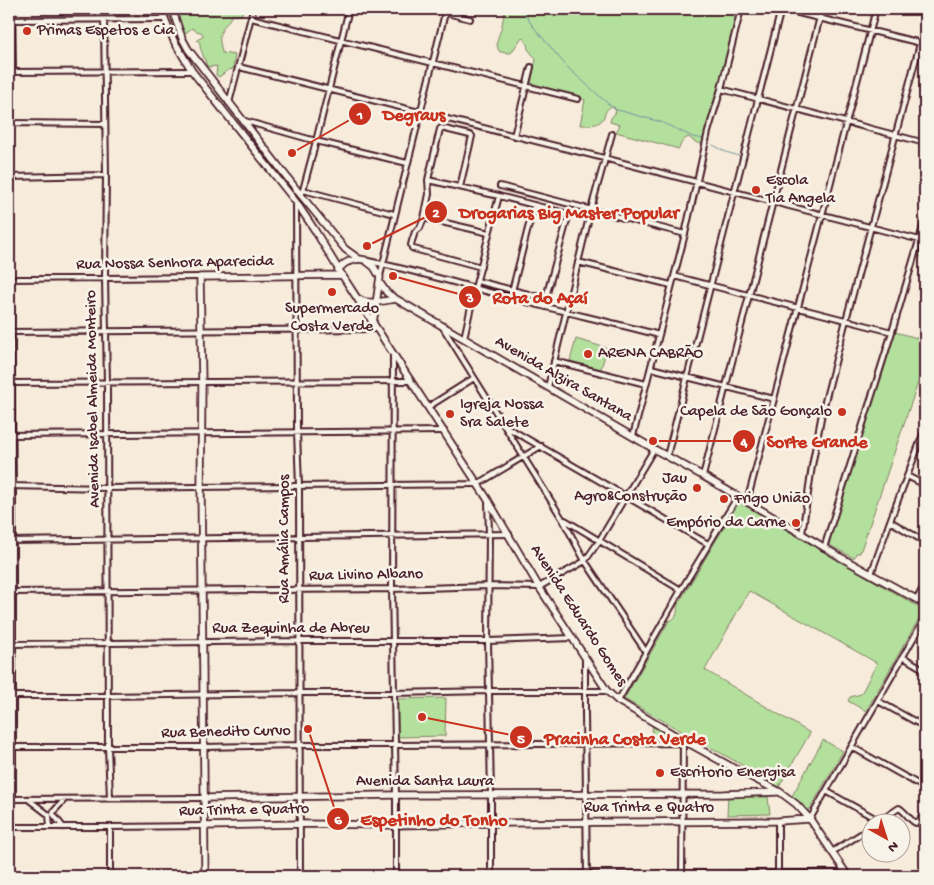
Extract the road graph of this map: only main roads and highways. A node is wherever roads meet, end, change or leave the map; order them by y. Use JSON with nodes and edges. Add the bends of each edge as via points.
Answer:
{"nodes":[{"id":1,"x":162,"y":9,"type":"edge"},
{"id":2,"x":172,"y":9,"type":"edge"},
{"id":3,"x":362,"y":259,"type":"junction"},
{"id":4,"x":340,"y":272,"type":"junction"},
{"id":5,"x":380,"y":280,"type":"junction"},
{"id":6,"x":356,"y":297,"type":"junction"},
{"id":7,"x":396,"y":300,"type":"junction"},
{"id":8,"x":376,"y":301,"type":"junction"},
{"id":9,"x":373,"y":323,"type":"junction"},
{"id":10,"x":925,"y":604,"type":"edge"},
{"id":11,"x":780,"y":792,"type":"junction"},
{"id":12,"x":205,"y":798,"type":"junction"},
{"id":13,"x":810,"y":819,"type":"junction"},
{"id":14,"x":204,"y":826,"type":"junction"},
{"id":15,"x":847,"y":875,"type":"edge"},
{"id":16,"x":205,"y":876,"type":"edge"}],
"edges":[{"from":1,"to":4,"type":"main road","via":[[174,41],[192,71],[296,202]]},
{"from":2,"to":3,"type":"main road","via":[[188,49],[229,103],[345,249]]},
{"from":3,"to":4,"type":"main road","via":[[348,261]]},
{"from":3,"to":5,"type":"main road","via":[[374,267]]},
{"from":4,"to":6,"type":"main road"},
{"from":4,"to":12,"type":"main road","name":"Rua Nossa Senhora Aparecida","via":[[330,275],[200,277]]},
{"from":5,"to":7,"type":"main road","name":"Avenida Alzira Santana","via":[[387,293]]},
{"from":5,"to":8,"type":"main road"},
{"from":6,"to":8,"type":"main road","via":[[362,301]]},
{"from":6,"to":9,"type":"main road","name":"Avenida Eduardo Gomes"},
{"from":7,"to":8,"type":"main road"},
{"from":7,"to":10,"type":"main road","name":"Avenida Alzira Santana"},
{"from":8,"to":9,"type":"main road"},
{"from":9,"to":11,"type":"main road","name":"Avenida Eduardo Gomes","via":[[607,691],[683,741]]},
{"from":11,"to":12,"type":"main road","name":"Avenida Santa Laura"},
{"from":11,"to":13,"type":"main road","name":"Avenida Eduardo Gomes"},
{"from":12,"to":14,"type":"main road"},
{"from":13,"to":14,"type":"main road","name":"Rua Trinta e Quatro"},
{"from":13,"to":15,"type":"main road","name":"Avenida Eduardo Gomes"},
{"from":14,"to":16,"type":"main road"}]}
